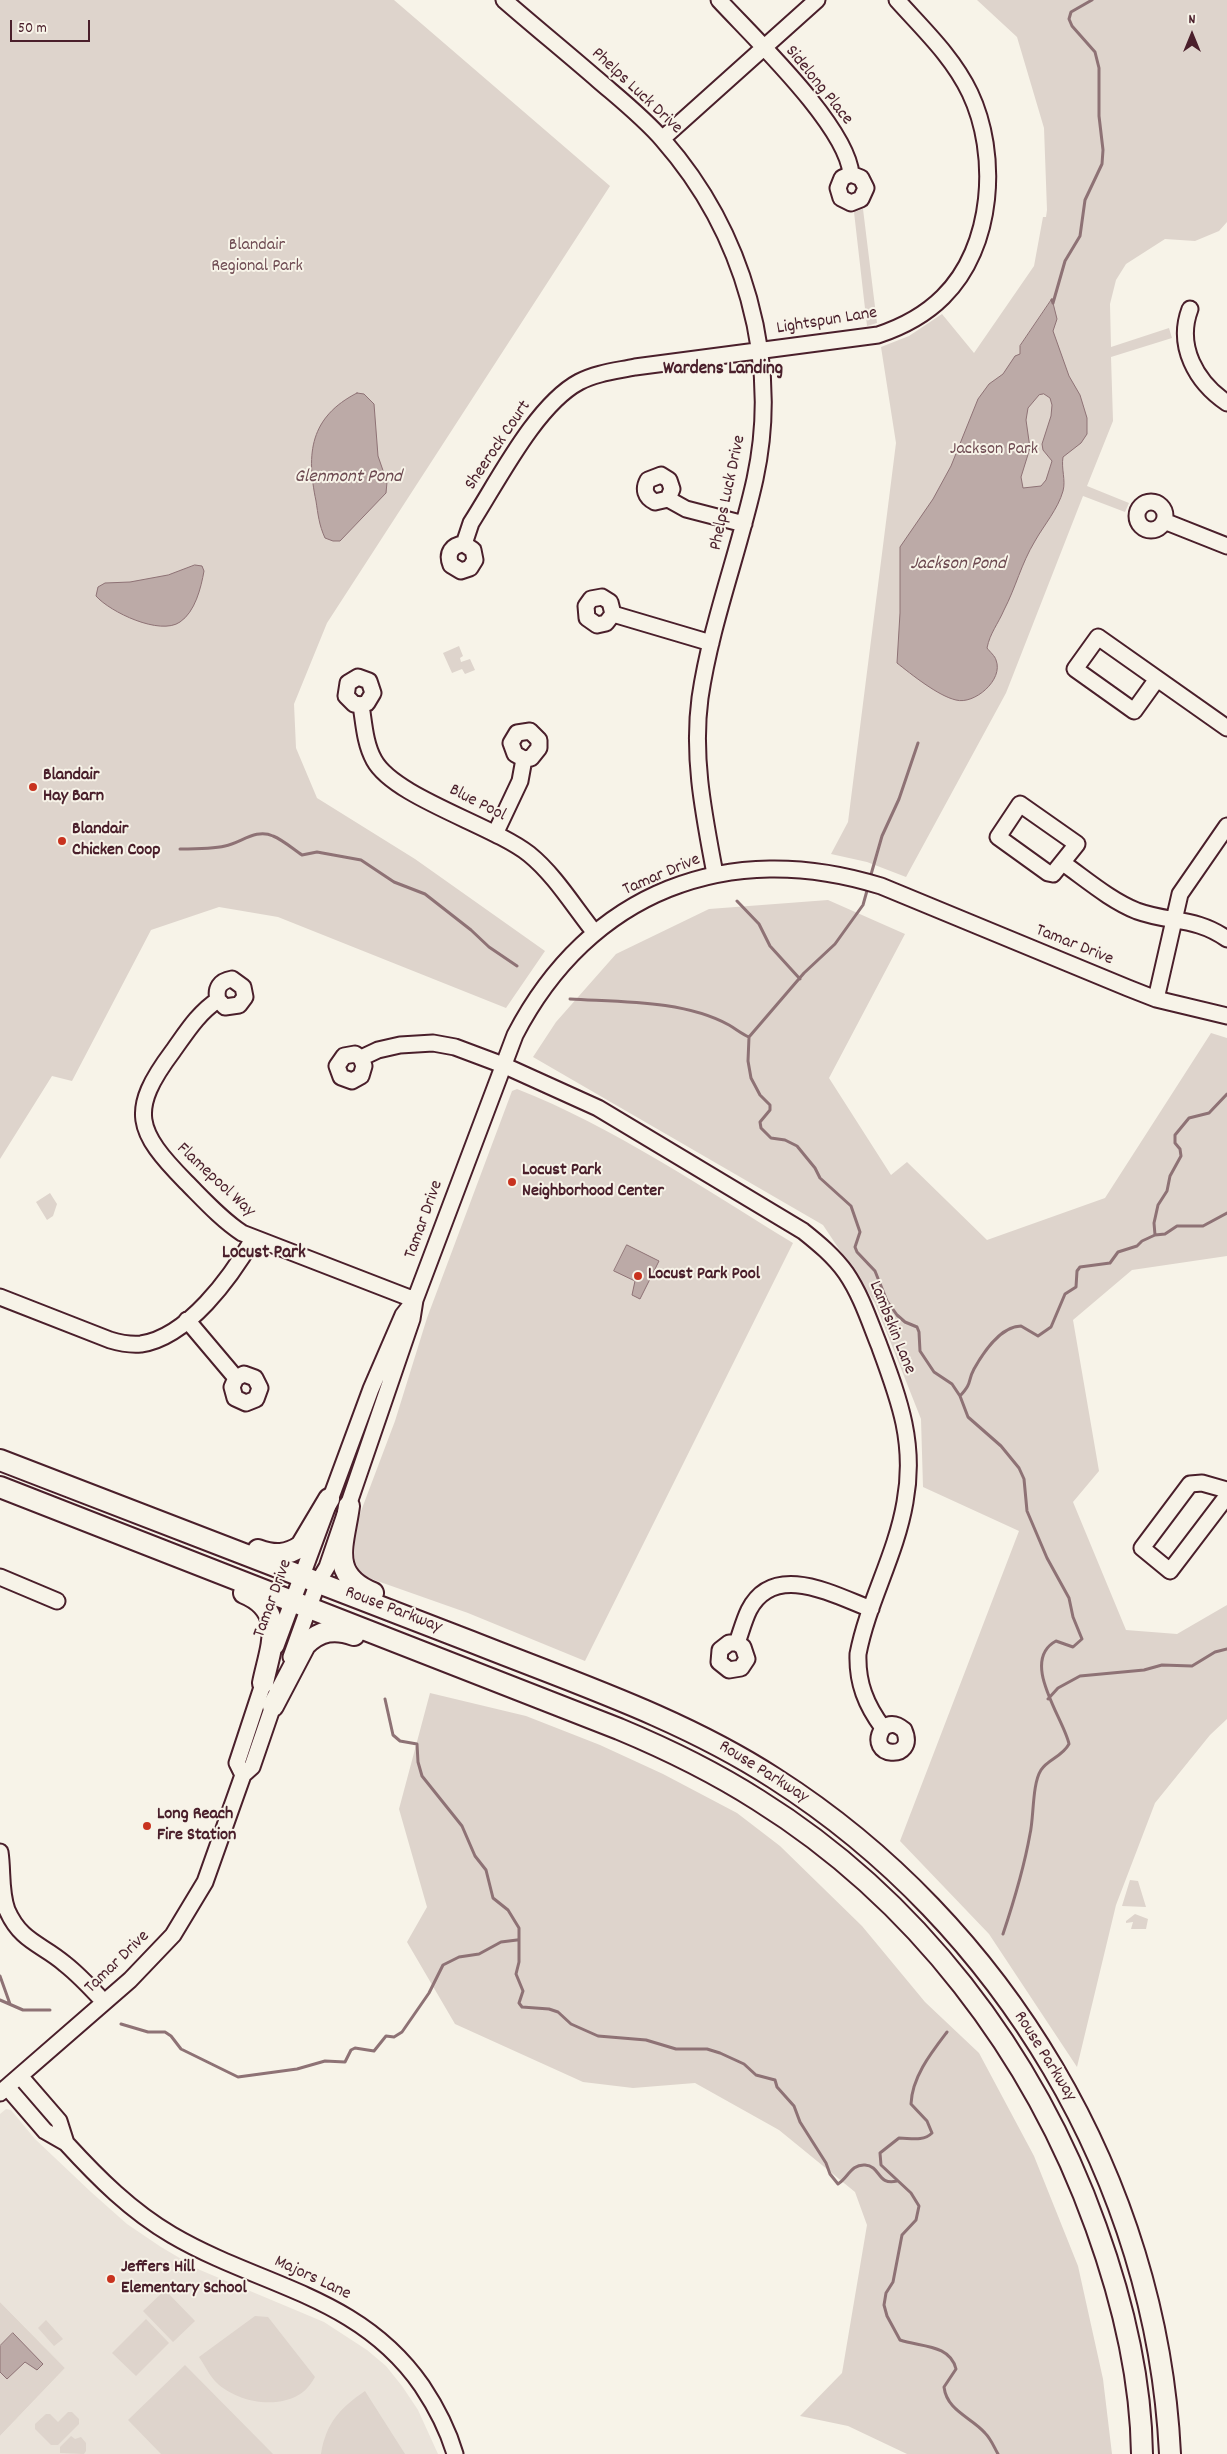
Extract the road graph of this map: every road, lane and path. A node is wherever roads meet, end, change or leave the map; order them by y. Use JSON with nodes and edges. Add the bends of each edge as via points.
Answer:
{"nodes":[{"id":1,"x":504,"y":0,"type":"edge"},
{"id":2,"x":719,"y":0,"type":"edge"},
{"id":3,"x":817,"y":0,"type":"edge"},
{"id":4,"x":897,"y":0,"type":"edge"},
{"id":5,"x":764,"y":49,"type":"junction"},
{"id":6,"x":662,"y":139,"type":"junction"},
{"id":7,"x":851,"y":174,"type":"dead end"},
{"id":8,"x":1190,"y":309,"type":"dead end"},
{"id":9,"x":760,"y":351,"type":"junction"},
{"id":10,"x":1227,"y":403,"type":"edge"},
{"id":11,"x":668,"y":499,"type":"dead end"},
{"id":12,"x":1164,"y":521,"type":"dead end"},
{"id":13,"x":744,"y":524,"type":"junction"},
{"id":14,"x":464,"y":544,"type":"dead end"},
{"id":15,"x":1227,"y":546,"type":"edge"},
{"id":16,"x":613,"y":614,"type":"dead end"},
{"id":17,"x":712,"y":643,"type":"junction"},
{"id":18,"x":1157,"y":678,"type":"junction"},
{"id":19,"x":361,"y":705,"type":"dead end"},
{"id":20,"x":1227,"y":728,"type":"edge"},
{"id":21,"x":524,"y":759,"type":"dead end"},
{"id":22,"x":495,"y":834,"type":"junction"},
{"id":23,"x":1225,"y":834,"type":"edge"},
{"id":24,"x":1063,"y":863,"type":"junction"},
{"id":25,"x":715,"y":874,"type":"junction"},
{"id":26,"x":1174,"y":919,"type":"junction"},
{"id":27,"x":595,"y":933,"type":"junction"},
{"id":28,"x":1227,"y":939,"type":"edge"},
{"id":29,"x":1156,"y":999,"type":"junction"},
{"id":30,"x":218,"y":1000,"type":"dead end"},
{"id":31,"x":1227,"y":1016,"type":"edge"},
{"id":32,"x":361,"y":1058,"type":"dead end"},
{"id":33,"x":503,"y":1066,"type":"junction"},
{"id":34,"x":253,"y":1239,"type":"junction"},
{"id":35,"x":0,"y":1297,"type":"edge"},
{"id":36,"x":415,"y":1300,"type":"junction"},
{"id":37,"x":187,"y":1320,"type":"junction"},
{"id":38,"x":236,"y":1378,"type":"dead end"},
{"id":39,"x":0,"y":1460,"type":"edge"},
{"id":40,"x":0,"y":1487,"type":"edge"},
{"id":41,"x":1227,"y":1490,"type":"edge"},
{"id":42,"x":1227,"y":1496,"type":"edge"},
{"id":43,"x":329,"y":1499,"type":"junction"},
{"id":44,"x":349,"y":1506,"type":"junction"},
{"id":45,"x":134,"y":1512,"type":"junction"},
{"id":46,"x":81,"y":1520,"type":"junction"},
{"id":47,"x":0,"y":1578,"type":"edge"},
{"id":48,"x":309,"y":1579,"type":"junction"},
{"id":49,"x":57,"y":1601,"type":"dead end"},
{"id":50,"x":299,"y":1606,"type":"junction"},
{"id":51,"x":871,"y":1609,"type":"junction"},
{"id":52,"x":737,"y":1643,"type":"dead end"},
{"id":53,"x":475,"y":1644,"type":"junction"},
{"id":54,"x":264,"y":1683,"type":"junction"},
{"id":55,"x":514,"y":1688,"type":"junction"},
{"id":56,"x":273,"y":1706,"type":"junction"},
{"id":57,"x":883,"y":1728,"type":"dead end"},
{"id":58,"x":243,"y":1775,"type":"junction"},
{"id":59,"x":0,"y":1852,"type":"edge"},
{"id":60,"x":104,"y":2002,"type":"junction"},
{"id":61,"x":20,"y":2076,"type":"junction"},
{"id":62,"x":4,"y":2090,"type":"edge"},
{"id":63,"x":66,"y":2143,"type":"junction"},
{"id":64,"x":455,"y":2454,"type":"edge"},
{"id":65,"x":1142,"y":2454,"type":"edge"},
{"id":66,"x":1170,"y":2454,"type":"edge"}],
"edges":[{"from":1,"to":6,"type":"street","name":"Phelps Luck Drive"},
{"from":2,"to":5,"type":"street","name":"Sidelong Place"},
{"from":3,"to":5,"type":"street"},
{"from":4,"to":9,"type":"street","name":"Lightspun Lane","via":[[956,70],[976,107],[988,176],[977,240],[956,281],[944,296],[914,320],[861,339]]},
{"from":5,"to":6,"type":"street"},
{"from":5,"to":7,"type":"street","name":"Sidelong Place","via":[[810,100],[835,134],[847,156]]},
{"from":6,"to":9,"type":"street","name":"Phelps Luck Drive","via":[[697,184],[727,238],[749,296]]},
{"from":8,"to":10,"type":"street","via":[[1184,332],[1192,361],[1205,385]]},
{"from":9,"to":13,"type":"street","name":"Phelps Luck Drive","via":[[763,388],[761,447]]},
{"from":9,"to":14,"type":"street","name":"Sheerock Court","via":[[610,372],[568,389],[545,409],[471,523]]},
{"from":11,"to":13,"type":"street","via":[[686,509]]},
{"from":12,"to":15,"type":"street"},
{"from":13,"to":17,"type":"street","name":"Phelps Luck Drive"},
{"from":16,"to":17,"type":"street"},
{"from":17,"to":25,"type":"street","name":"Phelps Luck Drive","via":[[697,730],[703,808]]},
{"from":18,"to":18,"type":"street","via":[[1098,637],[1075,669],[1134,710]]},
{"from":18,"to":20,"type":"street"},
{"from":19,"to":22,"type":"street","name":"Blue Pool","via":[[369,751],[382,772],[403,788]]},
{"from":21,"to":22,"type":"street","via":[[520,781]]},
{"from":22,"to":27,"type":"street","name":"Blue Pool","via":[[542,866]]},
{"from":23,"to":26,"type":"street","via":[[1180,894]]},
{"from":24,"to":24,"type":"street","via":[[1057,872],[1048,873],[998,837],[1020,804],[1077,844]]},
{"from":24,"to":26,"type":"street","via":[[1126,906]]},
{"from":25,"to":27,"type":"street","name":"Tamar Drive","via":[[642,901]]},
{"from":25,"to":29,"type":"street","name":"Tamar Drive","via":[[787,868],[856,878]]},
{"from":26,"to":28,"type":"street","via":[[1207,926]]},
{"from":26,"to":29,"type":"street"},
{"from":27,"to":33,"type":"street","name":"Tamar Drive","via":[[550,978],[530,1007]]},
{"from":29,"to":31,"type":"street","name":"Tamar Drive"},
{"from":30,"to":34,"type":"street","name":"Flamepool Way","via":[[200,1013],[152,1080],[144,1106],[146,1131],[160,1155],[218,1215]]},
{"from":32,"to":33,"type":"street","name":"Lambskin Lane","via":[[400,1045],[432,1042],[455,1047]]},
{"from":33,"to":36,"type":"street","name":"Tamar Drive"},
{"from":33,"to":51,"type":"street","name":"Lambskin Lane","via":[[598,1108],[802,1231],[820,1244],[845,1271],[863,1302],[900,1402],[910,1462],[898,1535]]},
{"from":34,"to":36,"type":"street","name":"Flamepool Way"},
{"from":34,"to":37,"type":"street","via":[[230,1278]]},
{"from":35,"to":37,"type":"street","via":[[127,1344],[154,1341]]},
{"from":36,"to":43,"type":"street","name":"Tamar Drive","via":[[403,1315],[371,1389]]},
{"from":36,"to":44,"type":"street","name":"Tamar Drive","via":[[412,1319]]},
{"from":37,"to":38,"type":"street"},
{"from":39,"to":45,"type":"main road","name":"Rouse Parkway"},
{"from":40,"to":46,"type":"main road","name":"Rouse Parkway"},
{"from":41,"to":42,"type":"street","via":[[1202,1483],[1190,1484],[1142,1548],[1170,1571]]},
{"from":43,"to":45,"type":"main road","via":[[301,1546],[276,1555],[204,1530]]},
{"from":43,"to":48,"type":"street","name":"Tamar Drive"},
{"from":44,"to":48,"type":"street","name":"Tamar Drive","via":[[327,1567]]},
{"from":44,"to":53,"type":"main road","via":[[342,1560],[350,1580],[359,1588],[441,1621]]},
{"from":45,"to":48,"type":"main road","name":"Rouse Parkway"},
{"from":46,"to":50,"type":"main road","name":"Rouse Parkway"},
{"from":46,"to":54,"type":"main road","via":[[145,1554],[256,1598],[263,1604],[274,1630]]},
{"from":47,"to":49,"type":"street"},
{"from":48,"to":50,"type":"street","name":"Tamar Drive"},
{"from":48,"to":53,"type":"main road","name":"Rouse Parkway"},
{"from":50,"to":54,"type":"street","name":"Tamar Drive"},
{"from":50,"to":55,"type":"main road","name":"Rouse Parkway"},
{"from":50,"to":56,"type":"street","name":"Tamar Drive"},
{"from":51,"to":52,"type":"street","via":[[810,1587],[794,1583],[781,1585],[770,1588],[755,1601]]},
{"from":51,"to":57,"type":"street","name":"Lambskin Lane","via":[[860,1640],[858,1667],[867,1702]]},
{"from":53,"to":66,"type":"main road","name":"Rouse Parkway","via":[[630,1703],[737,1755],[775,1778],[874,1852],[967,1946],[1024,2021],[1056,2072],[1080,2116],[1117,2201],[1152,2319],[1166,2405]]},
{"from":54,"to":58,"type":"street","name":"Tamar Drive","via":[[237,1763]]},
{"from":55,"to":56,"type":"main road","via":[[426,1663],[336,1630],[318,1634],[305,1645]]},
{"from":55,"to":65,"type":"main road","name":"Rouse Parkway","via":[[668,1750],[758,1800],[855,1872],[884,1898],[945,1964],[986,2016],[1031,2084],[1087,2202],[1124,2323],[1136,2390]]},
{"from":56,"to":58,"type":"street","name":"Tamar Drive","via":[[252,1767]]},
{"from":58,"to":60,"type":"street","name":"Tamar Drive","via":[[219,1847],[189,1911],[153,1957]]},
{"from":59,"to":60,"type":"street","via":[[3,1895],[14,1923],[34,1945],[64,1963]]},
{"from":60,"to":61,"type":"street","name":"Tamar Drive"},
{"from":61,"to":62,"type":"street","name":"Tamar Drive"},
{"from":61,"to":63,"type":"street","name":"Majors Lane","via":[[59,2121]]},
{"from":62,"to":63,"type":"street","name":"Majors Lane","via":[[45,2132]]},
{"from":63,"to":64,"type":"street","name":"Majors Lane","via":[[128,2204],[172,2235],[218,2259],[327,2305],[373,2333],[392,2349],[425,2390]]}]}
